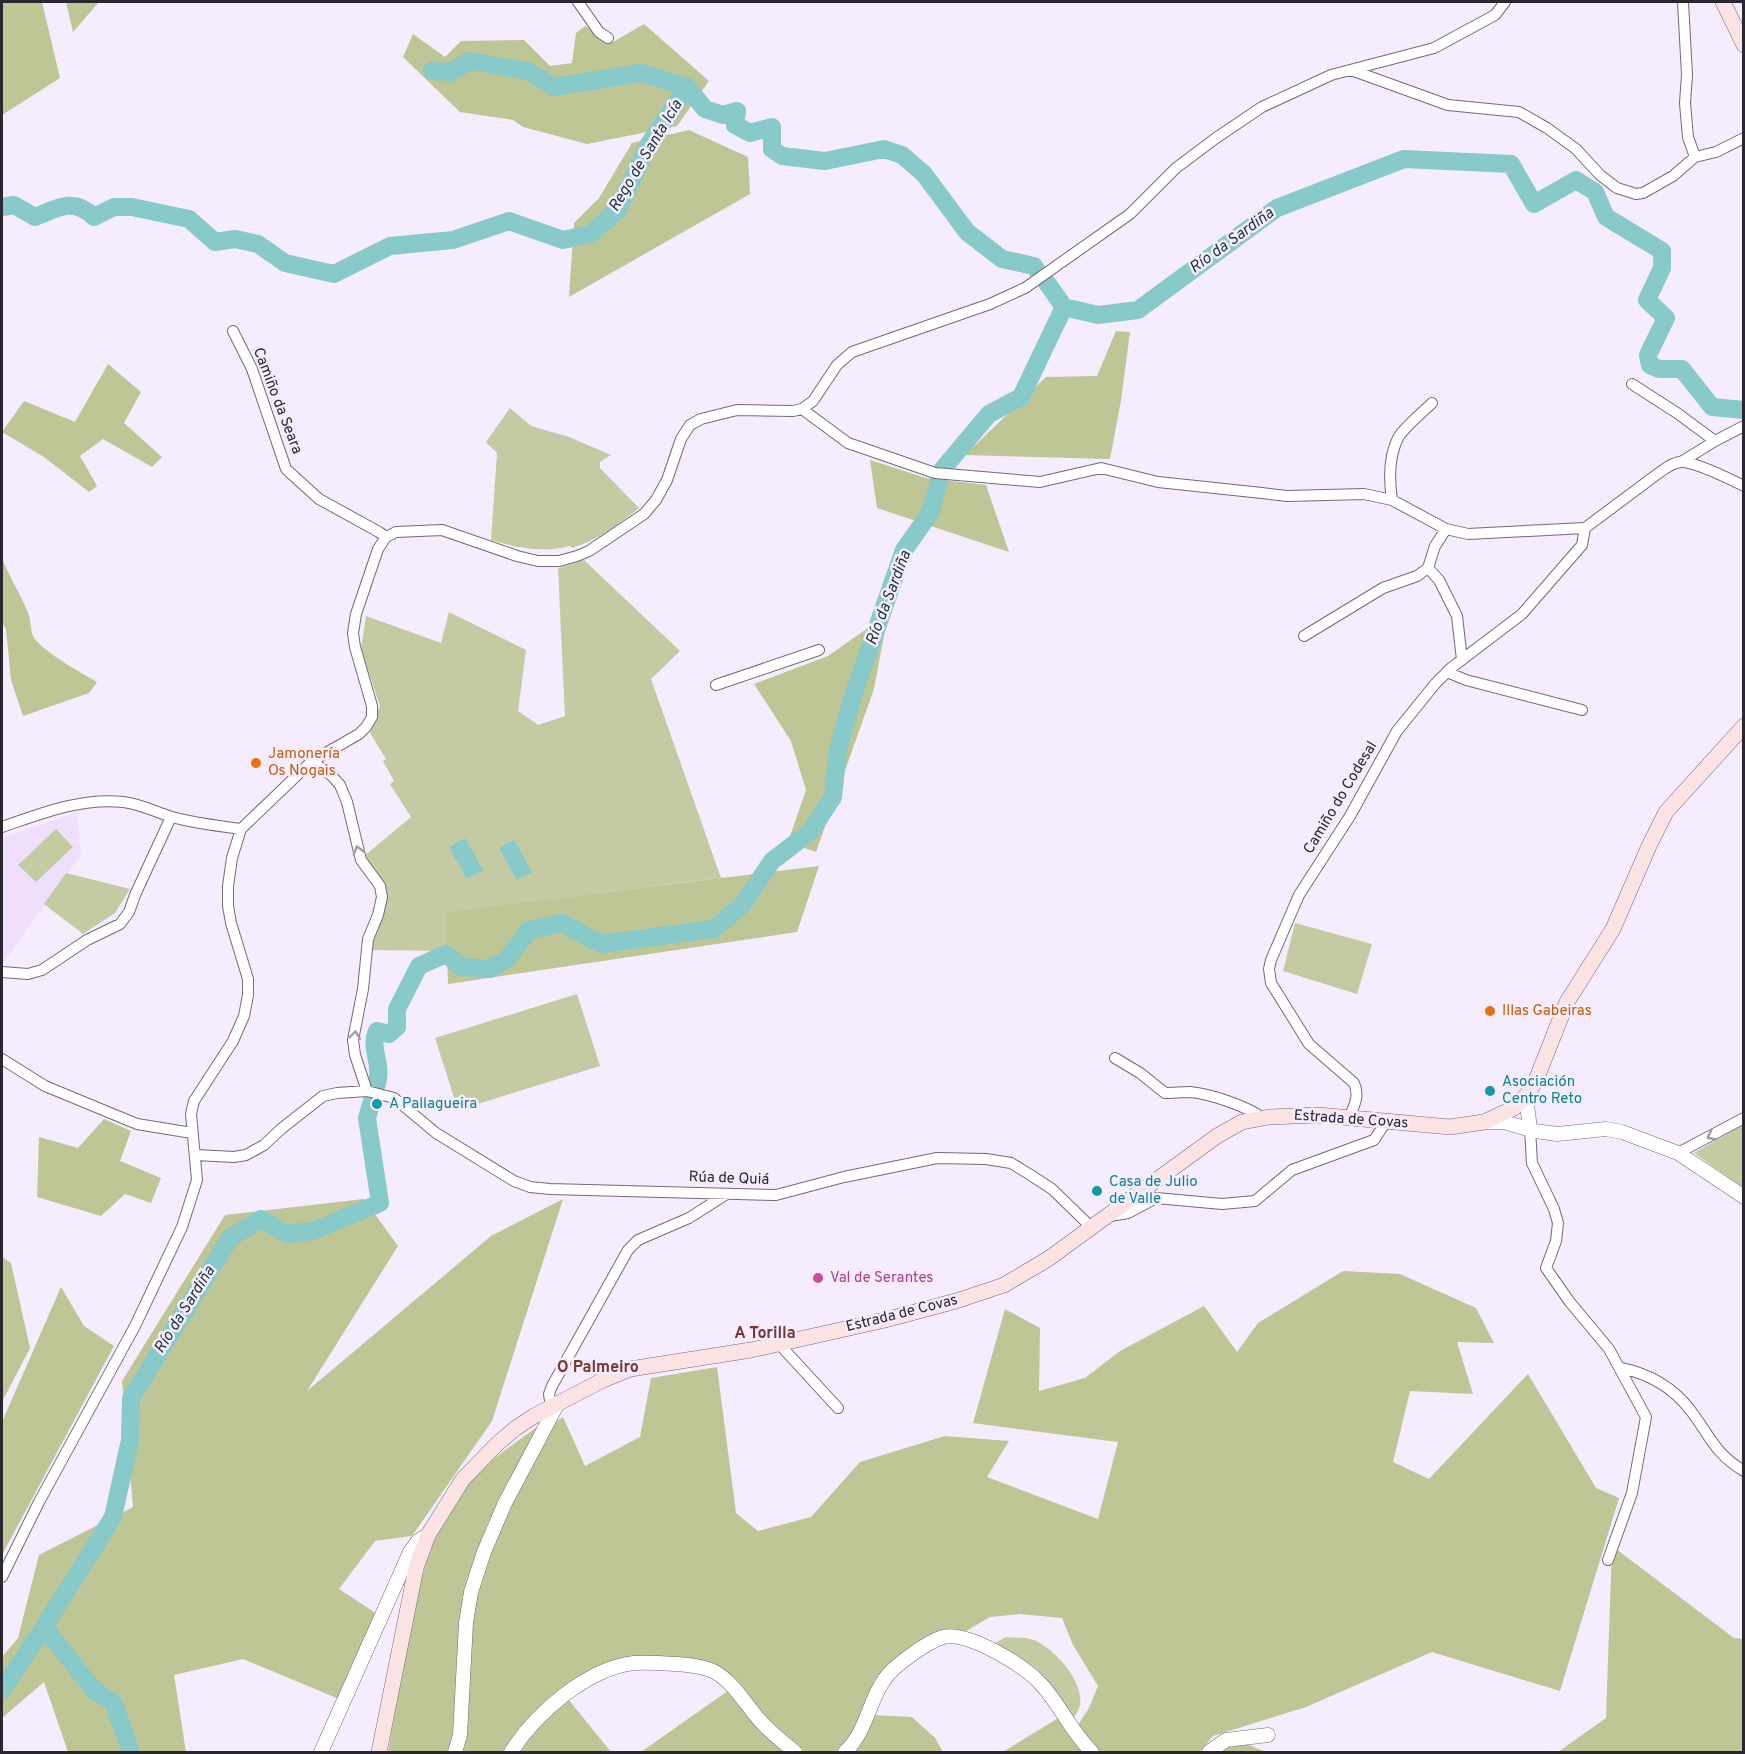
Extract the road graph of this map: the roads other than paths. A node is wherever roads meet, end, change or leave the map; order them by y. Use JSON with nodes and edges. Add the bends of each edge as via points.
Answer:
{"nodes":[{"id":1,"x":579,"y":2,"type":"edge"},
{"id":2,"x":1504,"y":2,"type":"edge"},
{"id":3,"x":1683,"y":2,"type":"edge"},
{"id":4,"x":1723,"y":2,"type":"edge"},
{"id":5,"x":608,"y":38,"type":"dead end"},
{"id":6,"x":1743,"y":45,"type":"edge"},
{"id":7,"x":1351,"y":70,"type":"junction"},
{"id":8,"x":1743,"y":138,"type":"edge"},
{"id":9,"x":1695,"y":157,"type":"junction"},
{"id":10,"x":233,"y":331,"type":"dead end"},
{"id":11,"x":1632,"y":384,"type":"dead end"},
{"id":12,"x":1432,"y":403,"type":"dead end"},
{"id":13,"x":802,"y":409,"type":"junction"},
{"id":14,"x":1743,"y":426,"type":"edge"},
{"id":15,"x":1715,"y":441,"type":"junction"},
{"id":16,"x":1681,"y":462,"type":"junction"},
{"id":17,"x":1743,"y":486,"type":"edge"},
{"id":18,"x":1392,"y":500,"type":"junction"},
{"id":19,"x":1585,"y":528,"type":"junction"},
{"id":20,"x":1446,"y":529,"type":"junction"},
{"id":21,"x":386,"y":537,"type":"junction"},
{"id":22,"x":1428,"y":568,"type":"junction"},
{"id":23,"x":1304,"y":636,"type":"dead end"},
{"id":24,"x":819,"y":650,"type":"dead end"},
{"id":25,"x":1462,"y":660,"type":"junction"},
{"id":26,"x":1447,"y":672,"type":"junction"},
{"id":27,"x":716,"y":685,"type":"dead end"},
{"id":28,"x":1582,"y":710,"type":"dead end"},
{"id":29,"x":1743,"y":726,"type":"edge"},
{"id":30,"x":312,"y":760,"type":"junction"},
{"id":31,"x":171,"y":817,"type":"junction"},
{"id":32,"x":2,"y":827,"type":"edge"},
{"id":33,"x":241,"y":830,"type":"junction"},
{"id":34,"x":4,"y":976,"type":"edge"},
{"id":35,"x":1115,"y":1058,"type":"dead end"},
{"id":36,"x":2,"y":1059,"type":"edge"},
{"id":37,"x":367,"y":1091,"type":"junction"},
{"id":38,"x":1526,"y":1096,"type":"junction"},
{"id":39,"x":1511,"y":1109,"type":"junction"},
{"id":40,"x":1263,"y":1118,"type":"junction"},
{"id":41,"x":1349,"y":1118,"type":"junction"},
{"id":42,"x":1743,"y":1118,"type":"edge"},
{"id":43,"x":1386,"y":1122,"type":"junction"},
{"id":44,"x":1484,"y":1122,"type":"junction"},
{"id":45,"x":1530,"y":1130,"type":"junction"},
{"id":46,"x":192,"y":1133,"type":"junction"},
{"id":47,"x":1678,"y":1153,"type":"junction"},
{"id":48,"x":196,"y":1155,"type":"junction"},
{"id":49,"x":726,"y":1195,"type":"junction"},
{"id":50,"x":1743,"y":1197,"type":"edge"},
{"id":51,"x":1106,"y":1216,"type":"junction"},
{"id":52,"x":1091,"y":1227,"type":"junction"},
{"id":53,"x":779,"y":1344,"type":"junction"},
{"id":54,"x":1621,"y":1368,"type":"junction"},
{"id":55,"x":555,"y":1405,"type":"junction"},
{"id":56,"x":838,"y":1408,"type":"dead end"},
{"id":57,"x":1743,"y":1471,"type":"edge"},
{"id":58,"x":428,"y":1535,"type":"junction"},
{"id":59,"x":1608,"y":1560,"type":"dead end"},
{"id":60,"x":2,"y":1577,"type":"edge"},
{"id":61,"x":1268,"y":1735,"type":"dead end"},
{"id":62,"x":321,"y":1752,"type":"edge"},
{"id":63,"x":379,"y":1752,"type":"edge"},
{"id":64,"x":455,"y":1752,"type":"edge"},
{"id":65,"x":511,"y":1752,"type":"edge"},
{"id":66,"x":795,"y":1752,"type":"edge"},
{"id":67,"x":845,"y":1752,"type":"edge"},
{"id":68,"x":1092,"y":1752,"type":"edge"},
{"id":69,"x":1209,"y":1752,"type":"edge"}],
"edges":[{"from":1,"to":5,"type":"street","via":[[599,32]]},
{"from":2,"to":7,"type":"street","via":[[1496,15],[1434,48]]},
{"from":3,"to":9,"type":"street","via":[[1685,103],[1688,137]]},
{"from":4,"to":6,"type":"main road"},
{"from":7,"to":9,"type":"street","via":[[1448,105],[1519,112],[1576,149],[1617,188],[1636,194],[1673,176]]},
{"from":7,"to":13,"type":"street","via":[[1316,81],[1262,107],[1176,168],[1130,214],[1024,288],[990,304],[852,352]]},
{"from":8,"to":9,"type":"street","via":[[1716,152]]},
{"from":10,"to":21,"type":"street","name":"Camiño da Seara","via":[[252,369],[286,469],[319,499]]},
{"from":11,"to":15,"type":"street"},
{"from":12,"to":18,"type":"street","via":[[1399,437],[1389,478]]},
{"from":13,"to":18,"type":"street","via":[[848,442],[935,473],[1040,482],[1101,468],[1158,482],[1239,491],[1287,496],[1364,494]]},
{"from":13,"to":21,"type":"street","via":[[737,410],[690,425],[667,480],[644,514],[577,556],[538,561],[442,530],[396,532]]},
{"from":14,"to":15,"type":"street"},
{"from":15,"to":16,"type":"street"},
{"from":16,"to":17,"type":"street"},
{"from":16,"to":19,"type":"street","via":[[1656,475]]},
{"from":18,"to":20,"type":"street"},
{"from":19,"to":20,"type":"street","via":[[1468,534]]},
{"from":19,"to":25,"type":"street","name":"Camiño do Codesal","via":[[1582,545],[1522,614]]},
{"from":20,"to":22,"type":"street"},
{"from":21,"to":30,"type":"street","via":[[378,549],[356,614],[354,633],[372,717],[359,734]]},
{"from":22,"to":23,"type":"street","via":[[1383,588]]},
{"from":22,"to":25,"type":"street","via":[[1457,616]]},
{"from":24,"to":27,"type":"street"},
{"from":25,"to":26,"type":"street","name":"Camiño do Codesal"},
{"from":26,"to":28,"type":"street"},
{"from":26,"to":41,"type":"street","name":"Camiño do Codesal","via":[[1397,731],[1299,895],[1269,969],[1277,996],[1309,1044],[1354,1083],[1357,1097]]},
{"from":29,"to":38,"type":"main road","name":"Estrada de Covas","via":[[1666,812],[1613,929],[1567,1002]]},
{"from":30,"to":33,"type":"street"},
{"from":37,"to":30,"type":"street","one_way":true,"via":[[353,1040],[368,939],[382,897],[380,885],[361,860],[340,785]]},
{"from":31,"to":32,"type":"street","via":[[147,806],[96,801],[51,810]]},
{"from":31,"to":33,"type":"street"},
{"from":31,"to":34,"type":"street","via":[[120,924],[42,970]]},
{"from":33,"to":46,"type":"street","via":[[232,858],[228,906],[248,979],[248,995],[233,1041],[194,1101]]},
{"from":35,"to":40,"type":"street","via":[[1165,1093],[1207,1096],[1253,1110]]},
{"from":36,"to":46,"type":"street","via":[[45,1086],[137,1124]]},
{"from":37,"to":48,"type":"street","via":[[323,1096],[264,1145],[246,1155]]},
{"from":37,"to":49,"type":"street","name":"Rúa de Quiá","via":[[394,1098],[436,1133],[530,1187]]},
{"from":38,"to":39,"type":"main road","name":"Estrada de Covas"},
{"from":38,"to":45,"type":"street"},
{"from":39,"to":44,"type":"main road","name":"Estrada de Covas"},
{"from":39,"to":45,"type":"street","via":[[1514,1120]]},
{"from":40,"to":41,"type":"main road","name":"Estrada de Covas"},
{"from":40,"to":51,"type":"main road","name":"Estrada de Covas","via":[[1242,1122],[1217,1136]]},
{"from":41,"to":43,"type":"main road","name":"Estrada de Covas"},
{"from":42,"to":47,"type":"street","one_way":true},
{"from":43,"to":44,"type":"main road","name":"Estrada de Covas","via":[[1450,1127]]},
{"from":43,"to":51,"type":"street","via":[[1374,1140],[1292,1170],[1255,1201],[1221,1204],[1156,1198],[1128,1214]]},
{"from":44,"to":45,"type":"street","via":[[1504,1122]]},
{"from":45,"to":47,"type":"street","via":[[1557,1134],[1614,1130]]},
{"from":45,"to":54,"type":"street","via":[[1532,1163],[1558,1223],[1546,1268]]},
{"from":46,"to":48,"type":"street"},
{"from":47,"to":50,"type":"street"},
{"from":48,"to":60,"type":"street","via":[[197,1180],[182,1227],[135,1326]]},
{"from":49,"to":52,"type":"street","name":"Rúa de Quiá","via":[[776,1195],[938,1158],[986,1159],[1011,1163],[1029,1174],[1052,1189]]},
{"from":49,"to":55,"type":"street","via":[[689,1218],[638,1240],[628,1250],[552,1386],[549,1394]]},
{"from":51,"to":52,"type":"main road","name":"Estrada de Covas"},
{"from":52,"to":53,"type":"main road","name":"Estrada de Covas","via":[[1004,1285],[885,1320]]},
{"from":53,"to":55,"type":"main road","name":"Estrada de Covas","via":[[630,1369]]},
{"from":53,"to":56,"type":"street"},
{"from":54,"to":57,"type":"street","via":[[1640,1372],[1671,1389],[1691,1410],[1709,1441]]},
{"from":54,"to":59,"type":"street","via":[[1646,1417],[1632,1493]]},
{"from":55,"to":58,"type":"main road","name":"Estrada de Covas","via":[[497,1444],[463,1479]]},
{"from":55,"to":64,"type":"street","via":[[505,1503],[471,1592],[460,1735]]},
{"from":58,"to":62,"type":"street","via":[[410,1552]]},
{"from":58,"to":63,"type":"main road","name":"Estrada de Covas","via":[[414,1578]]},
{"from":61,"to":69,"type":"street","via":[[1226,1740]]},
{"from":65,"to":66,"type":"street","via":[[531,1725],[569,1691],[613,1668],[657,1663],[692,1666],[729,1681],[763,1725]]},
{"from":67,"to":68,"type":"street","via":[[855,1743],[884,1680],[912,1654],[943,1637],[980,1644],[1011,1659],[1040,1682]]}]}
